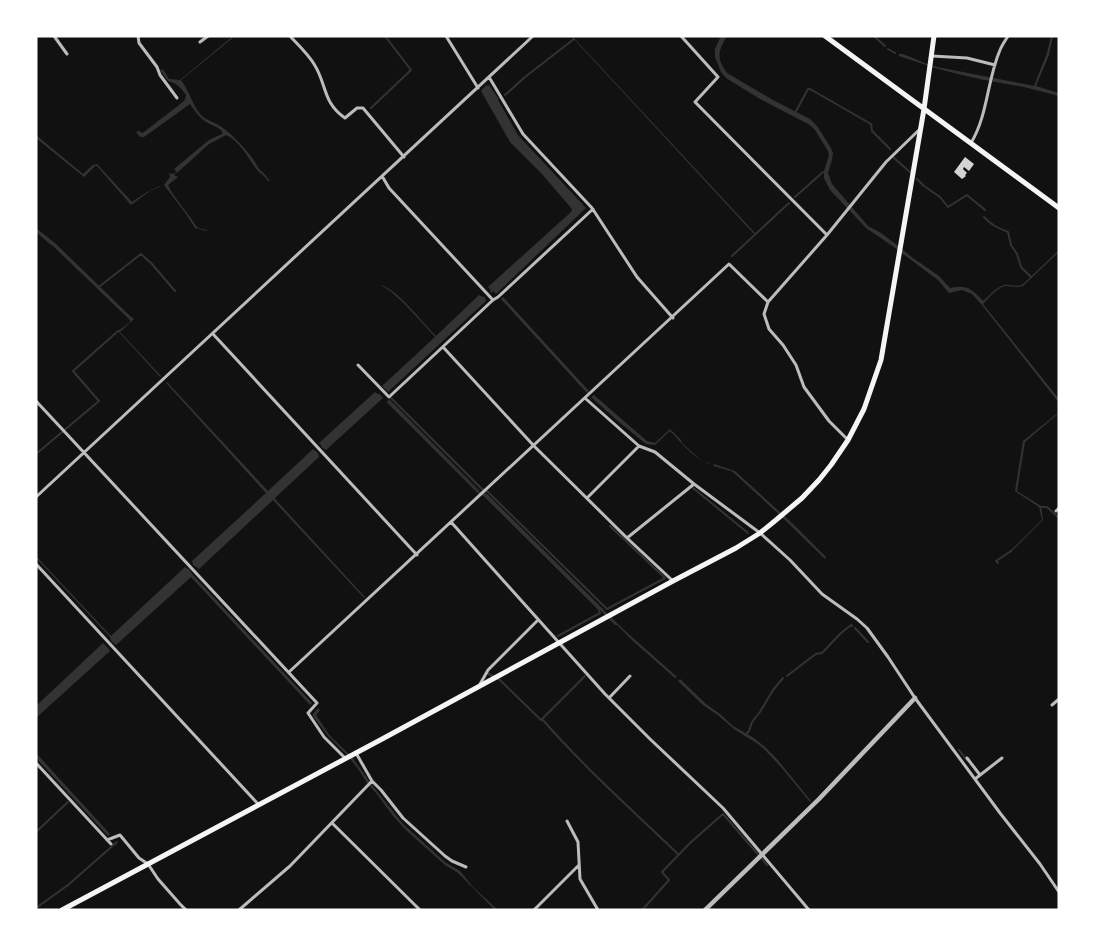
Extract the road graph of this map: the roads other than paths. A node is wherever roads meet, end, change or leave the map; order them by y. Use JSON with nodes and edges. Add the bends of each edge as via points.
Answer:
{"nodes":[{"id":1,"x":54,"y":36,"type":"edge"},
{"id":2,"x":138,"y":36,"type":"edge"},
{"id":3,"x":290,"y":36,"type":"edge"},
{"id":4,"x":446,"y":36,"type":"edge"},
{"id":5,"x":533,"y":36,"type":"edge"},
{"id":6,"x":681,"y":36,"type":"edge"},
{"id":7,"x":825,"y":36,"type":"edge"},
{"id":8,"x":934,"y":36,"type":"edge"},
{"id":9,"x":1008,"y":36,"type":"edge"},
{"id":10,"x":206,"y":37,"type":"edge"},
{"id":11,"x":200,"y":42,"type":"dead end"},
{"id":12,"x":67,"y":54,"type":"dead end"},
{"id":13,"x":932,"y":56,"type":"junction"},
{"id":14,"x":995,"y":65,"type":"junction"},
{"id":15,"x":489,"y":77,"type":"junction"},
{"id":16,"x":478,"y":88,"type":"junction"},
{"id":17,"x":177,"y":98,"type":"dead end"},
{"id":18,"x":924,"y":109,"type":"junction"},
{"id":19,"x":921,"y":128,"type":"junction"},
{"id":20,"x":971,"y":143,"type":"junction"},
{"id":21,"x":404,"y":157,"type":"junction"},
{"id":22,"x":382,"y":176,"type":"junction"},
{"id":23,"x":1059,"y":208,"type":"edge"},
{"id":24,"x":593,"y":209,"type":"junction"},
{"id":25,"x":828,"y":235,"type":"junction"},
{"id":26,"x":493,"y":300,"type":"junction"},
{"id":27,"x":768,"y":302,"type":"junction"},
{"id":28,"x":673,"y":318,"type":"junction"},
{"id":29,"x":213,"y":334,"type":"junction"},
{"id":30,"x":443,"y":347,"type":"junction"},
{"id":31,"x":358,"y":365,"type":"dead end"},
{"id":32,"x":586,"y":399,"type":"junction"},
{"id":33,"x":36,"y":400,"type":"edge"},
{"id":34,"x":848,"y":440,"type":"junction"},
{"id":35,"x":534,"y":446,"type":"junction"},
{"id":36,"x":639,"y":446,"type":"junction"},
{"id":37,"x":85,"y":452,"type":"junction"},
{"id":38,"x":694,"y":484,"type":"junction"},
{"id":39,"x":36,"y":497,"type":"edge"},
{"id":40,"x":587,"y":498,"type":"junction"},
{"id":41,"x":451,"y":522,"type":"junction"},
{"id":42,"x":760,"y":533,"type":"junction"},
{"id":43,"x":627,"y":538,"type":"junction"},
{"id":44,"x":416,"y":555,"type":"junction"},
{"id":45,"x":36,"y":564,"type":"edge"},
{"id":46,"x":673,"y":581,"type":"junction"},
{"id":47,"x":538,"y":620,"type":"junction"},
{"id":48,"x":559,"y":643,"type":"junction"},
{"id":49,"x":289,"y":672,"type":"junction"},
{"id":50,"x":630,"y":676,"type":"dead end"},
{"id":51,"x":478,"y":687,"type":"junction"},
{"id":52,"x":609,"y":698,"type":"junction"},
{"id":53,"x":915,"y":698,"type":"junction"},
{"id":54,"x":1059,"y":699,"type":"edge"},
{"id":55,"x":1052,"y":705,"type":"dead end"},
{"id":56,"x":356,"y":753,"type":"junction"},
{"id":57,"x":967,"y":758,"type":"dead end"},
{"id":58,"x":1002,"y":758,"type":"dead end"},
{"id":59,"x":346,"y":759,"type":"junction"},
{"id":60,"x":36,"y":763,"type":"edge"},
{"id":61,"x":980,"y":775,"type":"junction"},
{"id":62,"x":975,"y":779,"type":"junction"},
{"id":63,"x":372,"y":781,"type":"junction"},
{"id":64,"x":259,"y":805,"type":"junction"},
{"id":65,"x":567,"y":821,"type":"dead end"},
{"id":66,"x":332,"y":823,"type":"junction"},
{"id":67,"x":107,"y":840,"type":"junction"},
{"id":68,"x":110,"y":844,"type":"dead end"},
{"id":69,"x":763,"y":854,"type":"junction"},
{"id":70,"x":148,"y":864,"type":"junction"},
{"id":71,"x":579,"y":865,"type":"junction"},
{"id":72,"x":466,"y":867,"type":"dead end"},
{"id":73,"x":1059,"y":892,"type":"edge"},
{"id":74,"x":62,"y":910,"type":"edge"},
{"id":75,"x":186,"y":910,"type":"edge"},
{"id":76,"x":239,"y":910,"type":"edge"},
{"id":77,"x":420,"y":910,"type":"edge"},
{"id":78,"x":534,"y":910,"type":"edge"},
{"id":79,"x":598,"y":910,"type":"edge"},
{"id":80,"x":704,"y":910,"type":"edge"},
{"id":81,"x":809,"y":910,"type":"edge"}],
"edges":[{"from":1,"to":12,"type":"street"},
{"from":2,"to":17,"type":"street"},
{"from":3,"to":21,"type":"street","via":[[314,64],[327,98],[338,113],[345,118],[357,108],[363,108]]},
{"from":4,"to":16,"type":"street"},
{"from":5,"to":15,"type":"street"},
{"from":6,"to":25,"type":"street","via":[[718,77],[695,102]]},
{"from":7,"to":18,"type":"main road"},
{"from":8,"to":13,"type":"main road"},
{"from":9,"to":14,"type":"street"},
{"from":10,"to":11,"type":"street"},
{"from":13,"to":14,"type":"street","via":[[967,58]]},
{"from":13,"to":18,"type":"main road"},
{"from":14,"to":20,"type":"street","via":[[979,130]]},
{"from":15,"to":16,"type":"street"},
{"from":15,"to":24,"type":"street","via":[[523,134]]},
{"from":16,"to":21,"type":"street"},
{"from":18,"to":19,"type":"main road"},
{"from":18,"to":20,"type":"main road"},
{"from":19,"to":25,"type":"street","via":[[886,162]]},
{"from":19,"to":34,"type":"main road","via":[[881,360],[864,409]]},
{"from":20,"to":23,"type":"main road"},
{"from":21,"to":22,"type":"street"},
{"from":22,"to":26,"type":"street","via":[[389,188]]},
{"from":22,"to":29,"type":"street"},
{"from":24,"to":26,"type":"street"},
{"from":24,"to":28,"type":"street","via":[[637,277]]},
{"from":25,"to":27,"type":"street"},
{"from":26,"to":30,"type":"street"},
{"from":27,"to":28,"type":"street","via":[[729,264]]},
{"from":27,"to":34,"type":"street","via":[[764,314],[769,329],[796,365],[804,387]]},
{"from":28,"to":32,"type":"street"},
{"from":29,"to":37,"type":"street"},
{"from":29,"to":44,"type":"street"},
{"from":30,"to":31,"type":"street","via":[[389,397]]},
{"from":30,"to":35,"type":"street"},
{"from":32,"to":35,"type":"street"},
{"from":32,"to":36,"type":"street"},
{"from":33,"to":37,"type":"street"},
{"from":34,"to":42,"type":"main road","via":[[820,480]]},
{"from":35,"to":40,"type":"street"},
{"from":35,"to":41,"type":"street"},
{"from":36,"to":38,"type":"street","via":[[655,452]]},
{"from":36,"to":40,"type":"street"},
{"from":37,"to":39,"type":"street"},
{"from":37,"to":49,"type":"street"},
{"from":38,"to":42,"type":"street"},
{"from":38,"to":43,"type":"street"},
{"from":40,"to":43,"type":"street"},
{"from":41,"to":44,"type":"street"},
{"from":41,"to":47,"type":"street"},
{"from":42,"to":46,"type":"main road"},
{"from":42,"to":53,"type":"street","via":[[822,594],[867,628]]},
{"from":43,"to":46,"type":"street"},
{"from":44,"to":49,"type":"street"},
{"from":45,"to":64,"type":"street"},
{"from":46,"to":48,"type":"main road"},
{"from":47,"to":48,"type":"street"},
{"from":47,"to":51,"type":"street","via":[[488,670]]},
{"from":48,"to":51,"type":"main road"},
{"from":48,"to":52,"type":"street"},
{"from":49,"to":59,"type":"street","via":[[317,702],[308,713],[324,737]]},
{"from":50,"to":52,"type":"street"},
{"from":51,"to":56,"type":"main road"},
{"from":52,"to":69,"type":"street","via":[[723,808]]},
{"from":53,"to":62,"type":"street"},
{"from":53,"to":69,"type":"street"},
{"from":54,"to":55,"type":"street"},
{"from":56,"to":59,"type":"main road"},
{"from":56,"to":63,"type":"street"},
{"from":57,"to":61,"type":"street"},
{"from":58,"to":61,"type":"street"},
{"from":59,"to":64,"type":"main road"},
{"from":60,"to":67,"type":"street"},
{"from":61,"to":62,"type":"street"},
{"from":62,"to":73,"type":"street"},
{"from":63,"to":66,"type":"street"},
{"from":63,"to":72,"type":"street","via":[[403,818],[428,841],[452,861]]},
{"from":64,"to":70,"type":"main road"},
{"from":65,"to":71,"type":"street","via":[[578,842]]},
{"from":66,"to":76,"type":"street","via":[[290,866]]},
{"from":66,"to":77,"type":"street"},
{"from":67,"to":68,"type":"street"},
{"from":67,"to":70,"type":"street","via":[[120,836]]},
{"from":69,"to":80,"type":"street"},
{"from":69,"to":81,"type":"street"},
{"from":70,"to":74,"type":"main road"},
{"from":70,"to":75,"type":"street"},
{"from":71,"to":78,"type":"street"},
{"from":71,"to":79,"type":"street","via":[[580,879]]}]}
